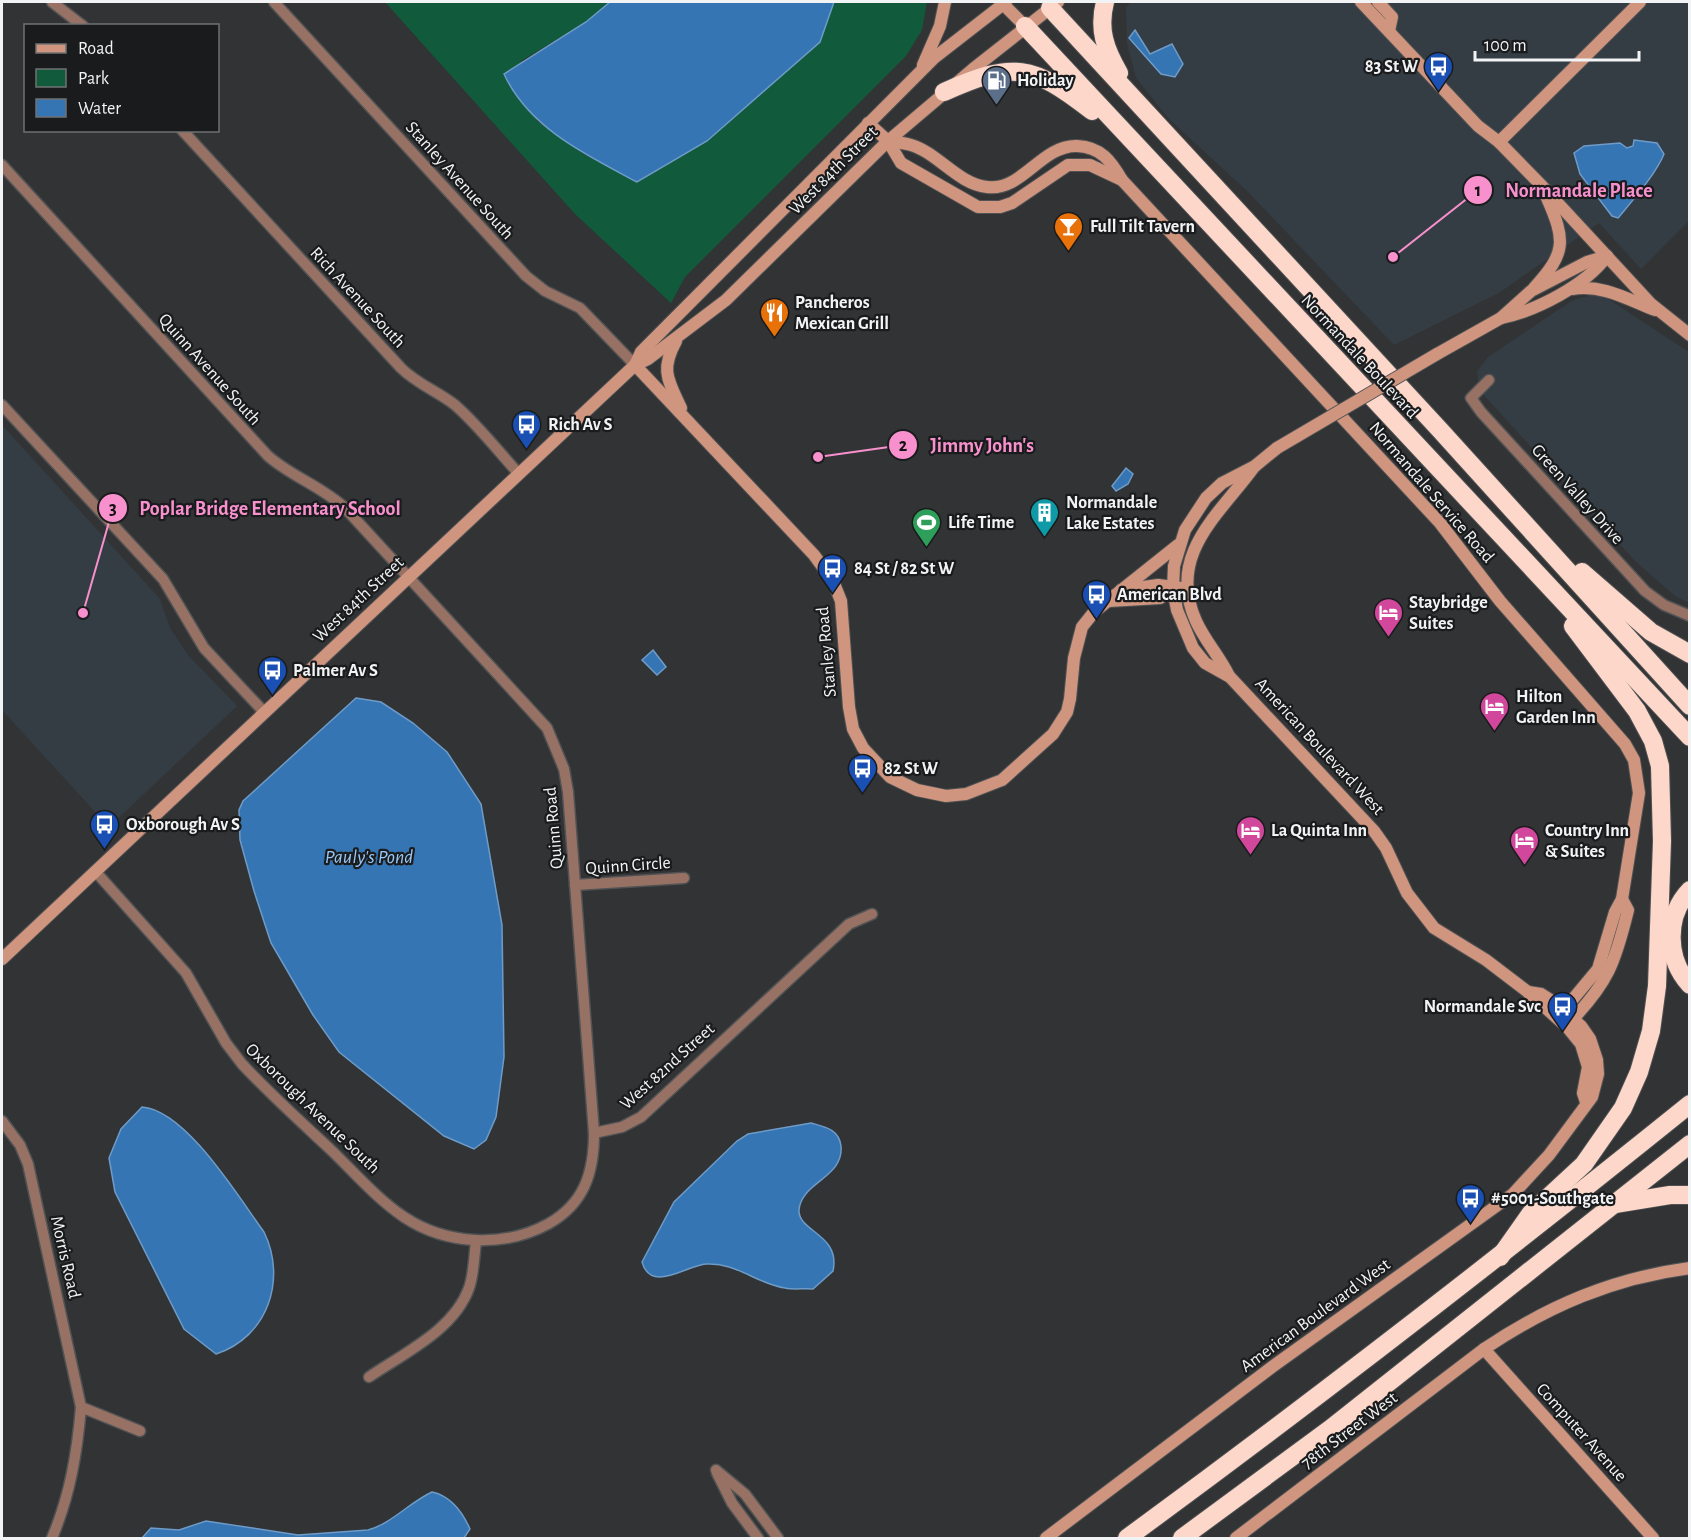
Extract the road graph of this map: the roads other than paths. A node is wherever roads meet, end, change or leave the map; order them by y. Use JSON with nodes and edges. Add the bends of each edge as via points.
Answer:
{"nodes":[{"id":1,"x":52,"y":2,"type":"edge"},
{"id":2,"x":274,"y":2,"type":"edge"},
{"id":3,"x":945,"y":2,"type":"edge"},
{"id":4,"x":1004,"y":2,"type":"edge"},
{"id":5,"x":1105,"y":2,"type":"edge"},
{"id":6,"x":1361,"y":2,"type":"edge"},
{"id":7,"x":1378,"y":2,"type":"edge"},
{"id":8,"x":1640,"y":2,"type":"edge"},
{"id":9,"x":1051,"y":4,"type":"edge"},
{"id":10,"x":80,"y":24,"type":"edge"},
{"id":11,"x":1025,"y":26,"type":"junction"},
{"id":12,"x":1389,"y":31,"type":"junction"},
{"id":13,"x":920,"y":72,"type":"junction"},
{"id":14,"x":944,"y":93,"type":"junction"},
{"id":15,"x":1137,"y":103,"type":"junction"},
{"id":16,"x":868,"y":123,"type":"junction"},
{"id":17,"x":184,"y":132,"type":"edge"},
{"id":18,"x":888,"y":141,"type":"junction"},
{"id":19,"x":1499,"y":142,"type":"junction"},
{"id":20,"x":1133,"y":144,"type":"junction"},
{"id":21,"x":2,"y":165,"type":"edge"},
{"id":22,"x":1122,"y":180,"type":"junction"},
{"id":23,"x":1542,"y":186,"type":"junction"},
{"id":24,"x":1607,"y":256,"type":"junction"},
{"id":25,"x":1565,"y":290,"type":"junction"},
{"id":26,"x":1531,"y":291,"type":"junction"},
{"id":27,"x":1661,"y":313,"type":"junction"},
{"id":28,"x":1501,"y":318,"type":"junction"},
{"id":29,"x":1689,"y":335,"type":"edge"},
{"id":30,"x":678,"y":338,"type":"junction"},
{"id":31,"x":635,"y":364,"type":"junction"},
{"id":32,"x":1489,"y":380,"type":"dead end"},
{"id":33,"x":2,"y":405,"type":"edge"},
{"id":34,"x":684,"y":417,"type":"junction"},
{"id":35,"x":1255,"y":466,"type":"junction"},
{"id":36,"x":519,"y":474,"type":"junction"},
{"id":37,"x":1483,"y":479,"type":"junction"},
{"id":38,"x":1178,"y":545,"type":"junction"},
{"id":39,"x":1514,"y":552,"type":"junction"},
{"id":40,"x":409,"y":577,"type":"junction"},
{"id":41,"x":1188,"y":588,"type":"junction"},
{"id":42,"x":1173,"y":589,"type":"junction"},
{"id":43,"x":1119,"y":591,"type":"junction"},
{"id":44,"x":1109,"y":601,"type":"junction"},
{"id":45,"x":1689,"y":616,"type":"edge"},
{"id":46,"x":1689,"y":654,"type":"edge"},
{"id":47,"x":1230,"y":677,"type":"junction"},
{"id":48,"x":1689,"y":706,"type":"edge"},
{"id":49,"x":264,"y":712,"type":"junction"},
{"id":50,"x":1689,"y":737,"type":"edge"},
{"id":51,"x":95,"y":871,"type":"junction"},
{"id":52,"x":684,"y":878,"type":"dead end"},
{"id":53,"x":575,"y":885,"type":"junction"},
{"id":54,"x":1689,"y":890,"type":"edge"},
{"id":55,"x":872,"y":914,"type":"dead end"},
{"id":56,"x":2,"y":960,"type":"edge"},
{"id":57,"x":1689,"y":985,"type":"edge"},
{"id":58,"x":1565,"y":1018,"type":"junction"},
{"id":59,"x":1689,"y":1104,"type":"edge"},
{"id":60,"x":2,"y":1121,"type":"edge"},
{"id":61,"x":594,"y":1133,"type":"junction"},
{"id":62,"x":1689,"y":1144,"type":"edge"},
{"id":63,"x":1689,"y":1195,"type":"edge"},
{"id":64,"x":1613,"y":1205,"type":"junction"},
{"id":65,"x":476,"y":1242,"type":"junction"},
{"id":66,"x":1500,"y":1257,"type":"junction"},
{"id":67,"x":1689,"y":1268,"type":"edge"},
{"id":68,"x":1484,"y":1349,"type":"junction"},
{"id":69,"x":369,"y":1377,"type":"dead end"},
{"id":70,"x":81,"y":1407,"type":"junction"},
{"id":71,"x":140,"y":1431,"type":"dead end"},
{"id":72,"x":52,"y":1539,"type":"edge"},
{"id":73,"x":758,"y":1539,"type":"edge"},
{"id":74,"x":778,"y":1539,"type":"edge"},
{"id":75,"x":1046,"y":1539,"type":"edge"},
{"id":76,"x":1127,"y":1539,"type":"edge"},
{"id":77,"x":1182,"y":1539,"type":"edge"},
{"id":78,"x":1236,"y":1539,"type":"edge"},
{"id":79,"x":1653,"y":1539,"type":"edge"}],
"edges":[{"from":1,"to":10,"type":"street"},
{"from":2,"to":31,"type":"street","name":"Stanley Avenue South","via":[[526,276],[545,291],[580,308]]},
{"from":3,"to":13,"type":"street","via":[[940,26]]},
{"from":4,"to":11,"type":"street","name":"Normandale Boulevard"},
{"from":4,"to":13,"type":"street","name":"West 84th Street"},
{"from":5,"to":15,"type":"highway","via":[[1101,21],[1108,54]]},
{"from":6,"to":12,"type":"street"},
{"from":7,"to":12,"type":"street","via":[[1392,17]]},
{"from":8,"to":19,"type":"street"},
{"from":9,"to":11,"type":"street","name":"West 84th Street"},
{"from":9,"to":15,"type":"highway","name":"Normandale Boulevard"},
{"from":11,"to":14,"type":"street","name":"West 84th Street"},
{"from":11,"to":20,"type":"highway","name":"Normandale Boulevard"},
{"from":12,"to":19,"type":"street","via":[[1478,126]]},
{"from":13,"to":16,"type":"street","name":"West 84th Street"},
{"from":14,"to":18,"type":"street","name":"West 84th Street"},
{"from":14,"to":20,"type":"highway","via":[[980,76],[1023,71],[1060,86]]},
{"from":15,"to":37,"type":"highway","name":"Normandale Boulevard"},
{"from":16,"to":18,"type":"street"},
{"from":16,"to":31,"type":"street","name":"West 84th Street","via":[[641,352]]},
{"from":17,"to":36,"type":"street","name":"Rich Avenue South","via":[[401,368],[415,382],[452,403]]},
{"from":18,"to":22,"type":"street","name":"Normandale Service Road","via":[[912,145],[989,188],[1012,182],[1044,157],[1070,146],[1099,151],[1111,160]]},
{"from":18,"to":22,"type":"street","name":"Normandale Service Road","via":[[901,163],[978,207],[1012,203],[1068,165],[1090,165]]},
{"from":18,"to":30,"type":"street","name":"West 84th Street","via":[[734,292]]},
{"from":19,"to":23,"type":"street"},
{"from":20,"to":39,"type":"highway","name":"Normandale Boulevard"},
{"from":21,"to":40,"type":"street","name":"Quinn Avenue South","via":[[268,456],[286,471],[335,498]]},
{"from":22,"to":58,"type":"street","name":"Normandale Service Road","via":[[1440,523],[1500,601],[1625,744],[1634,760],[1639,793],[1622,899],[1598,969]]},
{"from":23,"to":24,"type":"street"},
{"from":23,"to":26,"type":"street","via":[[1558,222],[1562,243],[1551,269]]},
{"from":24,"to":25,"type":"street","name":"American Boulevard West","via":[[1596,271]]},
{"from":24,"to":26,"type":"street","name":"American Boulevard West"},
{"from":24,"to":27,"type":"street"},
{"from":25,"to":27,"type":"street","via":[[1587,286],[1603,289]]},
{"from":25,"to":28,"type":"street","name":"American Boulevard West","via":[[1525,313]]},
{"from":26,"to":28,"type":"street","name":"American Boulevard West"},
{"from":27,"to":29,"type":"street"},
{"from":28,"to":35,"type":"street","name":"American Boulevard West","bridge":true,"via":[[1277,448]]},
{"from":30,"to":31,"type":"street","name":"West 84th Street"},
{"from":30,"to":34,"type":"street","via":[[665,369]]},
{"from":31,"to":34,"type":"street","name":"Stanley Road"},
{"from":31,"to":36,"type":"street","name":"West 84th Street"},
{"from":32,"to":45,"type":"street","name":"Green Valley Drive","via":[[1472,398],[1481,412],[1645,591]]},
{"from":33,"to":49,"type":"street","via":[[163,579],[204,648]]},
{"from":34,"to":44,"type":"street","name":"Stanley Road","via":[[814,555],[836,587],[844,618],[853,729],[862,748],[890,777],[917,790],[946,796],[966,794],[1002,780],[1061,724],[1070,699],[1082,627]]},
{"from":35,"to":38,"type":"street","name":"American Boulevard West","via":[[1222,483],[1206,498]]},
{"from":35,"to":41,"type":"street","name":"American Boulevard West","via":[[1199,536]]},
{"from":36,"to":40,"type":"street","name":"West 84th Street"},
{"from":37,"to":46,"type":"highway","via":[[1616,604],[1651,632]]},
{"from":37,"to":48,"type":"highway","name":"Normandale Boulevard"},
{"from":38,"to":42,"type":"street","name":"American Boulevard West"},
{"from":38,"to":43,"type":"street"},
{"from":39,"to":50,"type":"highway","name":"Normandale Boulevard","via":[[1613,652]]},
{"from":39,"to":66,"type":"highway","via":[[1637,711],[1653,741],[1663,793],[1657,986],[1651,1031],[1639,1072],[1623,1108],[1584,1164],[1532,1213]]},
{"from":40,"to":49,"type":"street","name":"West 84th Street"},
{"from":40,"to":53,"type":"street","name":"Quinn Road","via":[[546,728],[564,769]]},
{"from":41,"to":42,"type":"street"},
{"from":41,"to":47,"type":"street","name":"American Boulevard West","via":[[1196,620]]},
{"from":42,"to":43,"type":"street","via":[[1158,585]]},
{"from":42,"to":44,"type":"street","via":[[1160,598]]},
{"from":42,"to":47,"type":"street","name":"American Boulevard West","via":[[1193,648],[1205,663]]},
{"from":43,"to":44,"type":"street"},
{"from":47,"to":58,"type":"street","name":"American Boulevard West","via":[[1374,831],[1407,893],[1434,927]]},
{"from":49,"to":51,"type":"street","name":"West 84th Street"},
{"from":51,"to":56,"type":"street","name":"West 84th Street"},
{"from":51,"to":65,"type":"street","name":"Oxborough Avenue South","via":[[186,973],[226,1043],[259,1083],[405,1217],[448,1236]]},
{"from":52,"to":53,"type":"street","name":"Quinn Circle"},
{"from":53,"to":61,"type":"street","name":"Quinn Road"},
{"from":54,"to":57,"type":"highway","via":[[1671,933],[1675,961]]},
{"from":55,"to":61,"type":"street","name":"West 82nd Street","via":[[849,924],[641,1117],[622,1127]]},
{"from":58,"to":75,"type":"street","name":"American Boulevard West","via":[[1581,1044],[1588,1067],[1582,1093],[1586,1102],[1565,1135],[1513,1194],[1272,1367]]},
{"from":59,"to":66,"type":"highway"},
{"from":60,"to":70,"type":"street","name":"Morris Road","via":[[20,1144],[28,1164]]},
{"from":61,"to":65,"type":"street","via":[[592,1169],[586,1188],[574,1205],[560,1217],[519,1236]]},
{"from":62,"to":64,"type":"highway"},
{"from":63,"to":64,"type":"highway"},
{"from":64,"to":77,"type":"highway","via":[[1330,1429]]},
{"from":65,"to":69,"type":"street","via":[[470,1286],[453,1316]]},
{"from":66,"to":76,"type":"highway"},
{"from":67,"to":68,"type":"street","via":[[1627,1279],[1565,1301]]},
{"from":68,"to":78,"type":"street","name":"78th Street West"},
{"from":68,"to":79,"type":"street","name":"Computer Avenue"},
{"from":70,"to":71,"type":"street"},
{"from":70,"to":72,"type":"street","via":[[76,1463]]},
{"from":73,"to":74,"type":"street","via":[[732,1503],[716,1470],[745,1494]]}]}
